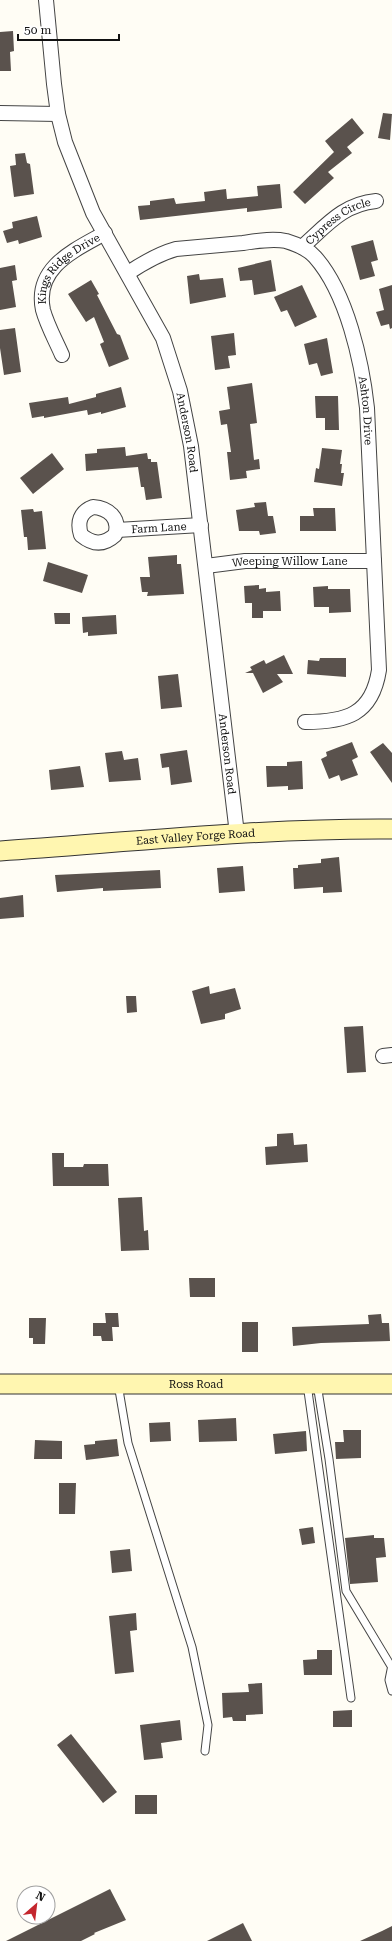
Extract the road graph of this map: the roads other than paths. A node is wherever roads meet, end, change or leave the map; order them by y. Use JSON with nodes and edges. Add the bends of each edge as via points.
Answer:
{"nodes":[{"id":1,"x":46,"y":0,"type":"edge"},
{"id":2,"x":0,"y":113,"type":"edge"},
{"id":3,"x":58,"y":114,"type":"junction"},
{"id":4,"x":376,"y":201,"type":"dead end"},
{"id":5,"x":105,"y":233,"type":"junction"},
{"id":6,"x":302,"y":247,"type":"junction"},
{"id":7,"x":128,"y":273,"type":"junction"},
{"id":8,"x":62,"y":355,"type":"dead end"},
{"id":9,"x":201,"y":525,"type":"junction"},
{"id":10,"x":117,"y":530,"type":"dead end"},
{"id":11,"x":374,"y":561,"type":"junction"},
{"id":12,"x":206,"y":566,"type":"junction"},
{"id":13,"x":305,"y":722,"type":"dead end"},
{"id":14,"x":392,"y":829,"type":"edge"},
{"id":15,"x":237,"y":834,"type":"junction"},
{"id":16,"x":0,"y":851,"type":"edge"},
{"id":17,"x":0,"y":1384,"type":"edge"},
{"id":18,"x":118,"y":1384,"type":"junction"},
{"id":19,"x":312,"y":1384,"type":"junction"},
{"id":20,"x":392,"y":1384,"type":"edge"},
{"id":21,"x":392,"y":1666,"type":"edge"},
{"id":22,"x":392,"y":1691,"type":"edge"},
{"id":23,"x":351,"y":1698,"type":"dead end"},
{"id":24,"x":205,"y":1751,"type":"dead end"}],
"edges":[{"from":1,"to":3,"type":"street","name":"Anderson Road"},
{"from":2,"to":3,"type":"street"},
{"from":3,"to":5,"type":"street","name":"Anderson Road","via":[[81,186]]},
{"from":4,"to":6,"type":"street","name":"Cypress Circle","via":[[351,206]]},
{"from":5,"to":7,"type":"street","name":"Anderson Road"},
{"from":5,"to":8,"type":"street","name":"Kings Ridge Drive","via":[[65,256],[47,278],[43,309]]},
{"from":6,"to":7,"type":"street","name":"Ashton Drive","via":[[284,241],[265,240],[176,249],[144,262]]},
{"from":6,"to":11,"type":"street","name":"Ashton Drive","via":[[314,256],[334,287],[347,317],[361,365],[367,408]]},
{"from":7,"to":9,"type":"street","name":"Anderson Road","via":[[173,364],[186,417]]},
{"from":9,"to":10,"type":"street","name":"Farm Lane"},
{"from":9,"to":12,"type":"street","name":"Anderson Road"},
{"from":11,"to":12,"type":"street","name":"Weeping Willow Lane","via":[[245,561]]},
{"from":11,"to":13,"type":"street","name":"Ashton Drive","via":[[379,670],[376,686],[369,701],[358,712],[328,722]]},
{"from":12,"to":15,"type":"street","name":"Anderson Road"},
{"from":14,"to":15,"type":"main road","name":"East Valley Forge Road"},
{"from":15,"to":16,"type":"main road","name":"East Valley Forge Road"},
{"from":17,"to":18,"type":"main road","name":"Ross Road"},
{"from":18,"to":19,"type":"main road","name":"Ross Road"},
{"from":18,"to":24,"type":"lane","via":[[128,1443],[192,1647],[208,1725]]},
{"from":19,"to":20,"type":"main road","name":"Ross Road"},
{"from":19,"to":21,"type":"lane","via":[[329,1459],[346,1591]]},
{"from":19,"to":23,"type":"lane"},
{"from":21,"to":22,"type":"lane","via":[[389,1680]]}]}
